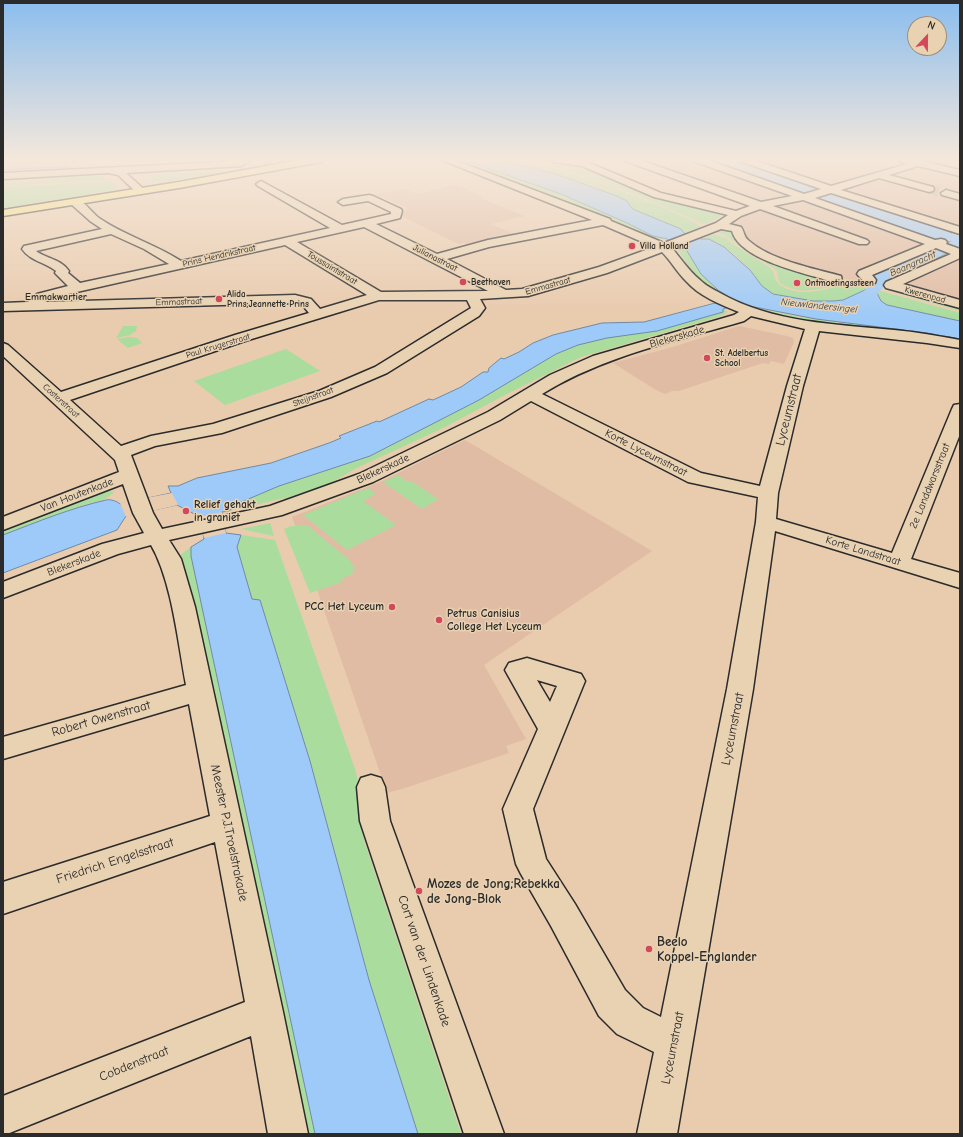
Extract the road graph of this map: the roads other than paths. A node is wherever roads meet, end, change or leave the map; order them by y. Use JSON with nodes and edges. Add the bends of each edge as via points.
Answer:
{"nodes":[{"id":1,"x":86,"y":212,"type":"edge"},
{"id":2,"x":311,"y":212,"type":"edge"},
{"id":3,"x":397,"y":212,"type":"edge"},
{"id":4,"x":584,"y":212,"type":"edge"},
{"id":5,"x":729,"y":212,"type":"edge"},
{"id":6,"x":742,"y":212,"type":"edge"},
{"id":7,"x":777,"y":212,"type":"edge"},
{"id":8,"x":851,"y":212,"type":"edge"},
{"id":9,"x":897,"y":212,"type":"edge"},
{"id":10,"x":737,"y":214,"type":"junction"},
{"id":11,"x":606,"y":221,"type":"junction"},
{"id":12,"x":365,"y":223,"type":"junction"},
{"id":13,"x":720,"y":225,"type":"junction"},
{"id":14,"x":339,"y":228,"type":"junction"},
{"id":15,"x":112,"y":230,"type":"junction"},
{"id":16,"x":960,"y":233,"type":"edge"},
{"id":17,"x":286,"y":240,"type":"junction"},
{"id":18,"x":863,"y":242,"type":"dead end"},
{"id":19,"x":941,"y":244,"type":"junction"},
{"id":20,"x":669,"y":245,"type":"junction"},
{"id":21,"x":960,"y":254,"type":"edge"},
{"id":22,"x":436,"y":258,"type":"junction"},
{"id":23,"x":179,"y":265,"type":"junction"},
{"id":24,"x":870,"y":280,"type":"dead end"},
{"id":25,"x":836,"y":281,"type":"dead end"},
{"id":26,"x":77,"y":288,"type":"junction"},
{"id":27,"x":504,"y":294,"type":"junction"},
{"id":28,"x":378,"y":296,"type":"junction"},
{"id":29,"x":472,"y":296,"type":"junction"},
{"id":30,"x":960,"y":304,"type":"edge"},
{"id":31,"x":32,"y":306,"type":"junction"},
{"id":32,"x":3,"y":307,"type":"edge"},
{"id":33,"x":745,"y":310,"type":"junction"},
{"id":34,"x":317,"y":315,"type":"junction"},
{"id":35,"x":813,"y":326,"type":"junction"},
{"id":36,"x":960,"y":344,"type":"edge"},
{"id":37,"x":3,"y":348,"type":"edge"},
{"id":38,"x":530,"y":394,"type":"junction"},
{"id":39,"x":58,"y":399,"type":"junction"},
{"id":40,"x":960,"y":409,"type":"edge"},
{"id":41,"x":119,"y":453,"type":"junction"},
{"id":42,"x":129,"y":475,"type":"junction"},
{"id":43,"x":768,"y":493,"type":"junction"},
{"id":44,"x":766,"y":522,"type":"junction"},
{"id":45,"x":3,"y":524,"type":"edge"},
{"id":46,"x":158,"y":536,"type":"junction"},
{"id":47,"x":899,"y":562,"type":"junction"},
{"id":48,"x":960,"y":581,"type":"edge"},
{"id":49,"x":3,"y":590,"type":"edge"},
{"id":50,"x":199,"y":691,"type":"junction"},
{"id":51,"x":552,"y":728,"type":"dead end"},
{"id":52,"x":3,"y":748,"type":"edge"},
{"id":53,"x":371,"y":787,"type":"dead end"},
{"id":54,"x":227,"y":824,"type":"junction"},
{"id":55,"x":3,"y":898,"type":"edge"},
{"id":56,"x":265,"y":1012,"type":"junction"},
{"id":57,"x":674,"y":1042,"type":"junction"},
{"id":58,"x":3,"y":1116,"type":"edge"},
{"id":59,"x":288,"y":1134,"type":"edge"},
{"id":60,"x":484,"y":1134,"type":"edge"},
{"id":61,"x":657,"y":1134,"type":"edge"}],
"edges":[{"from":1,"to":15,"type":"street"},
{"from":2,"to":14,"type":"street"},
{"from":3,"to":12,"type":"street","name":"Prins Hendrikstraat","via":[[396,216]]},
{"from":4,"to":11,"type":"street"},
{"from":5,"to":10,"type":"street"},
{"from":6,"to":10,"type":"street","name":"Emmastraat"},
{"from":7,"to":18,"type":"street"},
{"from":8,"to":19,"type":"street"},
{"from":9,"to":16,"type":"street"},
{"from":10,"to":13,"type":"street","name":"Emmastraat"},
{"from":11,"to":20,"type":"street"},
{"from":11,"to":22,"type":"street","via":[[488,244]]},
{"from":12,"to":14,"type":"street","name":"Prins Hendrikstraat"},
{"from":12,"to":22,"type":"street","name":"Julianastraat"},
{"from":13,"to":20,"type":"street","name":"Emmastraat"},
{"from":13,"to":25,"type":"street","via":[[737,229],[743,243],[762,253]]},
{"from":14,"to":17,"type":"street","name":"Prins Hendrikstraat"},
{"from":15,"to":23,"type":"street","via":[[163,253]]},
{"from":15,"to":26,"type":"street","via":[[28,248],[41,260],[49,261],[62,271],[61,273]]},
{"from":16,"to":19,"type":"street"},
{"from":17,"to":23,"type":"street","name":"Prins Hendrikstraat"},
{"from":17,"to":28,"type":"street","name":"Toussaintstraat"},
{"from":19,"to":21,"type":"street"},
{"from":19,"to":24,"type":"street","via":[[863,274]]},
{"from":20,"to":27,"type":"street","name":"Emmastraat","via":[[603,270],[523,293]]},
{"from":20,"to":33,"type":"street","via":[[684,273],[699,287]]},
{"from":21,"to":30,"type":"street","name":"Kwerenpad","via":[[891,285]]},
{"from":22,"to":27,"type":"street","name":"Julianastraat"},
{"from":23,"to":26,"type":"street","name":"Prins Hendrikstraat"},
{"from":26,"to":31,"type":"street","name":"Prins Hendrikstraat","via":[[42,297]]},
{"from":27,"to":29,"type":"street","name":"Emmastraat"},
{"from":28,"to":29,"type":"street","name":"Emmastraat"},
{"from":28,"to":34,"type":"street","name":"Paul Krugerstraat"},
{"from":29,"to":41,"type":"street","name":"Steijnstraat","via":[[478,308],[474,313],[381,370],[325,394],[276,410],[216,428],[151,441]]},
{"from":31,"to":32,"type":"street","name":"Emmastraat"},
{"from":31,"to":34,"type":"street","name":"Emmastraat","via":[[295,299],[306,301]]},
{"from":33,"to":35,"type":"street"},
{"from":33,"to":38,"type":"street","name":"Blekerskade","via":[[739,318],[598,359],[556,378]]},
{"from":34,"to":39,"type":"street","name":"Paul Krugerstraat"},
{"from":35,"to":36,"type":"street","via":[[918,336]]},
{"from":35,"to":43,"type":"street","name":"Lyceumstraat"},
{"from":37,"to":39,"type":"street","name":"Costerstraat"},
{"from":38,"to":43,"type":"street","name":"Korte Lyceumstraat","via":[[695,478]]},
{"from":38,"to":46,"type":"street","name":"Blekerskade","via":[[494,416],[371,476],[276,510]]},
{"from":39,"to":41,"type":"street","name":"Costerstraat"},
{"from":40,"to":47,"type":"street","name":"2e Landdwarsstraat"},
{"from":41,"to":42,"type":"street","via":[[124,458]]},
{"from":42,"to":45,"type":"street","name":"Van Houtenkade"},
{"from":42,"to":46,"type":"street","via":[[141,506]]},
{"from":43,"to":44,"type":"street","name":"Lyceumstraat"},
{"from":44,"to":47,"type":"street","name":"Korte Landstraat"},
{"from":44,"to":57,"type":"street","name":"Lyceumstraat","via":[[740,689]]},
{"from":46,"to":49,"type":"street","name":"Blekerskade","via":[[110,549]]},
{"from":46,"to":50,"type":"street","name":"Meester P.J.Troelstrakade","via":[[170,558],[183,607]]},
{"from":47,"to":48,"type":"street","name":"Korte Landstraat"},
{"from":50,"to":52,"type":"street","name":"Robert Owenstraat"},
{"from":50,"to":54,"type":"street","name":"Meester P.J.Troelstrakade"},
{"from":51,"to":57,"type":"street","via":[[518,809],[532,864],[612,1003],[630,1021]]},
{"from":53,"to":60,"type":"street","name":"Cort van der Lindenkade","via":[[375,821]]},
{"from":54,"to":55,"type":"street","name":"Friedrich Engelsstraat"},
{"from":54,"to":56,"type":"street","name":"Meester P.J.Troelstrakade"},
{"from":56,"to":58,"type":"street","name":"Cobdenstraat"},
{"from":56,"to":59,"type":"street","name":"Meester P.J.Troelstrakade"},
{"from":57,"to":61,"type":"street","name":"Lyceumstraat"}]}
